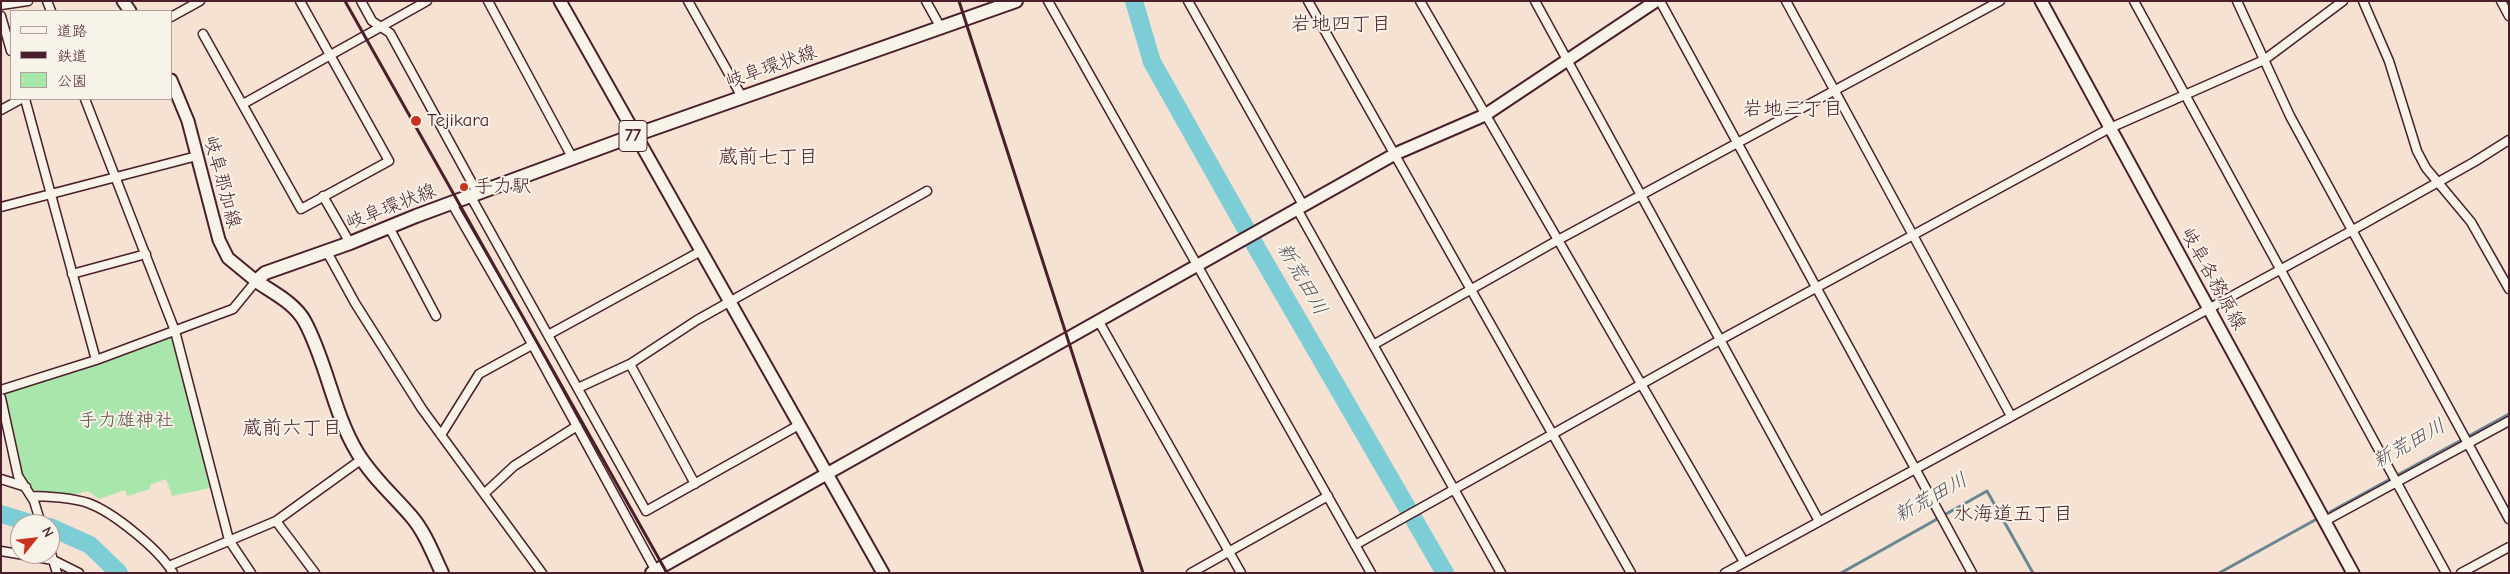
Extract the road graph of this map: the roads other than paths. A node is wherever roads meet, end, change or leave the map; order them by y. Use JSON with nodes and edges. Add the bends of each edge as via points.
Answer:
{"nodes":[{"id":1,"x":28,"y":1,"type":"edge"},
{"id":2,"x":200,"y":1,"type":"edge"},
{"id":3,"x":300,"y":1,"type":"edge"},
{"id":4,"x":361,"y":1,"type":"edge"},
{"id":5,"x":427,"y":1,"type":"edge"},
{"id":6,"x":488,"y":1,"type":"edge"},
{"id":7,"x":560,"y":1,"type":"edge"},
{"id":8,"x":688,"y":1,"type":"edge"},
{"id":9,"x":926,"y":1,"type":"edge"},
{"id":10,"x":1016,"y":1,"type":"edge"},
{"id":11,"x":1048,"y":1,"type":"edge"},
{"id":12,"x":1188,"y":1,"type":"edge"},
{"id":13,"x":1308,"y":1,"type":"edge"},
{"id":14,"x":1420,"y":1,"type":"edge"},
{"id":15,"x":1535,"y":1,"type":"edge"},
{"id":16,"x":1656,"y":1,"type":"edge"},
{"id":17,"x":1660,"y":1,"type":"edge"},
{"id":18,"x":1786,"y":1,"type":"edge"},
{"id":19,"x":2000,"y":1,"type":"edge"},
{"id":20,"x":2041,"y":1,"type":"edge"},
{"id":21,"x":2134,"y":1,"type":"edge"},
{"id":22,"x":2237,"y":1,"type":"edge"},
{"id":23,"x":2343,"y":1,"type":"edge"},
{"id":24,"x":2363,"y":1,"type":"edge"},
{"id":25,"x":2501,"y":1,"type":"edge"},
{"id":26,"x":1,"y":5,"type":"edge"},
{"id":27,"x":1,"y":16,"type":"edge"},
{"id":28,"x":172,"y":16,"type":"edge"},
{"id":29,"x":2509,"y":16,"type":"edge"},
{"id":30,"x":382,"y":27,"type":"junction"},
{"id":31,"x":941,"y":28,"type":"junction"},
{"id":32,"x":203,"y":34,"type":"dead end"},
{"id":33,"x":10,"y":48,"type":"edge"},
{"id":34,"x":330,"y":56,"type":"junction"},
{"id":35,"x":2264,"y":60,"type":"junction"},
{"id":36,"x":1568,"y":61,"type":"junction"},
{"id":37,"x":172,"y":82,"type":"edge"},
{"id":38,"x":1835,"y":90,"type":"junction"},
{"id":39,"x":2186,"y":96,"type":"junction"},
{"id":40,"x":742,"y":97,"type":"junction"},
{"id":41,"x":19,"y":100,"type":"edge"},
{"id":42,"x":25,"y":100,"type":"edge"},
{"id":43,"x":85,"y":100,"type":"edge"},
{"id":44,"x":243,"y":104,"type":"junction"},
{"id":45,"x":1,"y":110,"type":"edge"},
{"id":46,"x":1485,"y":115,"type":"junction"},
{"id":47,"x":2110,"y":128,"type":"junction"},
{"id":48,"x":636,"y":135,"type":"junction"},
{"id":49,"x":2509,"y":140,"type":"edge"},
{"id":50,"x":1738,"y":143,"type":"junction"},
{"id":51,"x":1395,"y":154,"type":"junction"},
{"id":52,"x":198,"y":156,"type":"junction"},
{"id":53,"x":573,"y":159,"type":"junction"},
{"id":54,"x":117,"y":177,"type":"junction"},
{"id":55,"x":2438,"y":183,"type":"junction"},
{"id":56,"x":926,"y":191,"type":"dead end"},
{"id":57,"x":51,"y":194,"type":"junction"},
{"id":58,"x":1641,"y":195,"type":"junction"},
{"id":59,"x":323,"y":196,"type":"junction"},
{"id":60,"x":474,"y":196,"type":"junction"},
{"id":61,"x":452,"y":204,"type":"junction"},
{"id":62,"x":1,"y":207,"type":"edge"},
{"id":63,"x":1300,"y":207,"type":"junction"},
{"id":64,"x":389,"y":227,"type":"junction"},
{"id":65,"x":2351,"y":231,"type":"junction"},
{"id":66,"x":1913,"y":235,"type":"junction"},
{"id":67,"x":1558,"y":240,"type":"junction"},
{"id":68,"x":350,"y":243,"type":"junction"},
{"id":69,"x":701,"y":251,"type":"junction"},
{"id":70,"x":327,"y":252,"type":"junction"},
{"id":71,"x":146,"y":254,"type":"junction"},
{"id":72,"x":1198,"y":265,"type":"junction"},
{"id":73,"x":2280,"y":270,"type":"junction"},
{"id":74,"x":72,"y":274,"type":"junction"},
{"id":75,"x":256,"y":281,"type":"junction"},
{"id":76,"x":1816,"y":287,"type":"junction"},
{"id":77,"x":2509,"y":288,"type":"edge"},
{"id":78,"x":1471,"y":289,"type":"junction"},
{"id":79,"x":729,"y":302,"type":"junction"},
{"id":80,"x":2209,"y":309,"type":"junction"},
{"id":81,"x":436,"y":316,"type":"dead end"},
{"id":82,"x":1098,"y":320,"type":"junction"},
{"id":83,"x":174,"y":330,"type":"junction"},
{"id":84,"x":548,"y":335,"type":"junction"},
{"id":85,"x":1720,"y":340,"type":"junction"},
{"id":86,"x":532,"y":345,"type":"junction"},
{"id":87,"x":1374,"y":345,"type":"junction"},
{"id":88,"x":96,"y":360,"type":"junction"},
{"id":89,"x":630,"y":364,"type":"junction"},
{"id":90,"x":1641,"y":384,"type":"junction"},
{"id":91,"x":578,"y":388,"type":"junction"},
{"id":92,"x":1,"y":390,"type":"edge"},
{"id":93,"x":1,"y":398,"type":"edge"},
{"id":94,"x":2011,"y":416,"type":"junction"},
{"id":95,"x":2509,"y":421,"type":"edge"},
{"id":96,"x":799,"y":425,"type":"junction"},
{"id":97,"x":577,"y":426,"type":"junction"},
{"id":98,"x":1554,"y":433,"type":"junction"},
{"id":99,"x":441,"y":435,"type":"junction"},
{"id":100,"x":2467,"y":443,"type":"junction"},
{"id":101,"x":362,"y":459,"type":"junction"},
{"id":102,"x":1915,"y":469,"type":"junction"},
{"id":103,"x":827,"y":474,"type":"junction"},
{"id":104,"x":1,"y":479,"type":"edge"},
{"id":105,"x":2396,"y":482,"type":"junction"},
{"id":106,"x":695,"y":484,"type":"junction"},
{"id":107,"x":26,"y":487,"type":"junction"},
{"id":108,"x":1454,"y":489,"type":"junction"},
{"id":109,"x":485,"y":493,"type":"junction"},
{"id":110,"x":1328,"y":496,"type":"junction"},
{"id":111,"x":33,"y":499,"type":"junction"},
{"id":112,"x":38,"y":514,"type":"edge"},
{"id":113,"x":2509,"y":519,"type":"edge"},
{"id":114,"x":276,"y":521,"type":"junction"},
{"id":115,"x":1819,"y":521,"type":"junction"},
{"id":116,"x":2325,"y":521,"type":"junction"},
{"id":117,"x":229,"y":540,"type":"junction"},
{"id":118,"x":1356,"y":544,"type":"junction"},
{"id":119,"x":2509,"y":547,"type":"edge"},
{"id":120,"x":1229,"y":552,"type":"junction"},
{"id":121,"x":1744,"y":562,"type":"junction"},
{"id":122,"x":60,"y":564,"type":"edge"},
{"id":123,"x":171,"y":569,"type":"edge"},
{"id":124,"x":655,"y":572,"type":"edge"},
{"id":125,"x":79,"y":573,"type":"edge"},
{"id":126,"x":250,"y":573,"type":"edge"},
{"id":127,"x":315,"y":573,"type":"edge"},
{"id":128,"x":442,"y":573,"type":"edge"},
{"id":129,"x":542,"y":573,"type":"edge"},
{"id":130,"x":883,"y":573,"type":"edge"},
{"id":131,"x":1191,"y":573,"type":"edge"},
{"id":132,"x":1241,"y":573,"type":"edge"},
{"id":133,"x":1371,"y":573,"type":"edge"},
{"id":134,"x":1502,"y":573,"type":"edge"},
{"id":135,"x":1631,"y":573,"type":"edge"},
{"id":136,"x":1725,"y":573,"type":"edge"},
{"id":137,"x":1972,"y":573,"type":"edge"},
{"id":138,"x":2354,"y":573,"type":"edge"},
{"id":139,"x":2446,"y":573,"type":"edge"},
{"id":140,"x":2461,"y":573,"type":"edge"}],
"edges":[{"from":1,"to":26,"type":"street"},
{"from":2,"to":28,"type":"street"},
{"from":3,"to":34,"type":"street"},
{"from":4,"to":30,"type":"street","via":[[372,21]]},
{"from":5,"to":30,"type":"street"},
{"from":6,"to":53,"type":"street"},
{"from":7,"to":48,"type":"street"},
{"from":8,"to":40,"type":"street"},
{"from":9,"to":31,"type":"street"},
{"from":10,"to":31,"type":"main road","name":"岐阜環状線","number":"77"},
{"from":11,"to":72,"type":"street"},
{"from":12,"to":63,"type":"street"},
{"from":13,"to":51,"type":"street"},
{"from":14,"to":46,"type":"street"},
{"from":15,"to":36,"type":"street"},
{"from":16,"to":36,"type":"street"},
{"from":17,"to":50,"type":"street"},
{"from":18,"to":38,"type":"street"},
{"from":19,"to":38,"type":"street"},
{"from":20,"to":47,"type":"street","name":"岐阜各務原線"},
{"from":21,"to":39,"type":"street"},
{"from":22,"to":35,"type":"street"},
{"from":23,"to":35,"type":"street"},
{"from":24,"to":55,"type":"street","via":[[2389,60],[2417,151]]},
{"from":25,"to":29,"type":"street"},
{"from":27,"to":33,"type":"street"},
{"from":30,"to":34,"type":"street"},
{"from":30,"to":60,"type":"street","via":[[390,33]]},
{"from":31,"to":40,"type":"main road","name":"岐阜環状線","number":"77"},
{"from":32,"to":44,"type":"street"},
{"from":34,"to":44,"type":"street"},
{"from":34,"to":59,"type":"street","via":[[389,161]]},
{"from":35,"to":39,"type":"street"},
{"from":35,"to":65,"type":"street"},
{"from":36,"to":46,"type":"street"},
{"from":36,"to":58,"type":"street"},
{"from":37,"to":52,"type":"street","name":"岐阜那加線"},
{"from":38,"to":50,"type":"street"},
{"from":38,"to":66,"type":"street"},
{"from":39,"to":47,"type":"street"},
{"from":39,"to":73,"type":"street"},
{"from":40,"to":48,"type":"main road","name":"岐阜環状線","number":"77"},
{"from":41,"to":45,"type":"street"},
{"from":42,"to":57,"type":"street"},
{"from":43,"to":54,"type":"street"},
{"from":44,"to":59,"type":"street","via":[[301,209]]},
{"from":46,"to":51,"type":"street"},
{"from":46,"to":67,"type":"street"},
{"from":47,"to":66,"type":"street"},
{"from":47,"to":80,"type":"street","name":"岐阜各務原線"},
{"from":48,"to":53,"type":"main road","name":"岐阜環状線","number":"77"},
{"from":48,"to":69,"type":"street"},
{"from":49,"to":55,"type":"street"},
{"from":50,"to":58,"type":"street"},
{"from":50,"to":76,"type":"street"},
{"from":51,"to":63,"type":"street"},
{"from":51,"to":78,"type":"street"},
{"from":52,"to":54,"type":"street"},
{"from":52,"to":75,"type":"street","name":"岐阜那加線","via":[[219,240],[228,258]]},
{"from":53,"to":60,"type":"main road","name":"岐阜環状線","number":"77"},
{"from":54,"to":57,"type":"street"},
{"from":54,"to":71,"type":"street"},
{"from":55,"to":65,"type":"street"},
{"from":55,"to":77,"type":"street","via":[[2471,222]]},
{"from":56,"to":79,"type":"street"},
{"from":57,"to":62,"type":"street"},
{"from":57,"to":74,"type":"street"},
{"from":58,"to":67,"type":"street"},
{"from":58,"to":85,"type":"street"},
{"from":59,"to":68,"type":"street"},
{"from":60,"to":61,"type":"main road","name":"岐阜環状線","number":"77"},
{"from":60,"to":84,"type":"street"},
{"from":61,"to":64,"type":"main road","name":"岐阜環状線","number":"77"},
{"from":61,"to":86,"type":"street"},
{"from":63,"to":72,"type":"street"},
{"from":63,"to":87,"type":"street"},
{"from":64,"to":68,"type":"main road","name":"岐阜環状線","number":"77"},
{"from":64,"to":81,"type":"street"},
{"from":65,"to":73,"type":"street"},
{"from":65,"to":100,"type":"street"},
{"from":66,"to":76,"type":"street"},
{"from":66,"to":94,"type":"street"},
{"from":67,"to":78,"type":"street"},
{"from":67,"to":90,"type":"street"},
{"from":68,"to":70,"type":"main road","name":"岐阜環状線","number":"77"},
{"from":69,"to":79,"type":"street"},
{"from":69,"to":84,"type":"street"},
{"from":70,"to":75,"type":"main road","name":"岐阜環状線","number":"77","via":[[265,273]]},
{"from":70,"to":99,"type":"street","via":[[355,303]]},
{"from":71,"to":74,"type":"street"},
{"from":71,"to":83,"type":"street"},
{"from":72,"to":82,"type":"street"},
{"from":72,"to":110,"type":"street"},
{"from":73,"to":80,"type":"street"},
{"from":73,"to":105,"type":"street"},
{"from":74,"to":88,"type":"street"},
{"from":75,"to":83,"type":"street","via":[[233,309]]},
{"from":75,"to":101,"type":"main road","via":[[289,303],[304,321],[343,423]]},
{"from":76,"to":85,"type":"street"},
{"from":76,"to":102,"type":"street"},
{"from":78,"to":87,"type":"street"},
{"from":78,"to":98,"type":"street"},
{"from":79,"to":89,"type":"street"},
{"from":79,"to":96,"type":"street"},
{"from":80,"to":94,"type":"street"},
{"from":80,"to":116,"type":"street","name":"岐阜各務原線"},
{"from":82,"to":103,"type":"street"},
{"from":82,"to":120,"type":"street"},
{"from":83,"to":88,"type":"street"},
{"from":83,"to":117,"type":"street"},
{"from":84,"to":91,"type":"street"},
{"from":85,"to":90,"type":"street"},
{"from":85,"to":115,"type":"street"},
{"from":86,"to":97,"type":"street"},
{"from":86,"to":99,"type":"street","via":[[479,374]]},
{"from":87,"to":108,"type":"street"},
{"from":88,"to":92,"type":"street"},
{"from":89,"to":91,"type":"street"},
{"from":89,"to":106,"type":"street"},
{"from":90,"to":98,"type":"street"},
{"from":90,"to":121,"type":"street"},
{"from":91,"to":106,"type":"street","via":[[646,511]]},
{"from":93,"to":107,"type":"street","via":[[18,476]]},
{"from":94,"to":102,"type":"street"},
{"from":95,"to":100,"type":"street"},
{"from":96,"to":103,"type":"street"},
{"from":96,"to":106,"type":"street"},
{"from":97,"to":109,"type":"street","via":[[514,466]]},
{"from":97,"to":124,"type":"street"},
{"from":98,"to":108,"type":"street"},
{"from":98,"to":135,"type":"street"},
{"from":99,"to":109,"type":"street"},
{"from":100,"to":105,"type":"street"},
{"from":100,"to":113,"type":"street"},
{"from":101,"to":114,"type":"street"},
{"from":101,"to":128,"type":"main road","via":[[371,474],[422,530]]},
{"from":102,"to":115,"type":"street"},
{"from":102,"to":137,"type":"street"},
{"from":103,"to":124,"type":"street"},
{"from":103,"to":130,"type":"street"},
{"from":104,"to":107,"type":"street"},
{"from":105,"to":116,"type":"street"},
{"from":105,"to":139,"type":"street"},
{"from":107,"to":111,"type":"street"},
{"from":108,"to":118,"type":"street"},
{"from":108,"to":134,"type":"street"},
{"from":109,"to":129,"type":"street"},
{"from":110,"to":118,"type":"street"},
{"from":110,"to":120,"type":"street"},
{"from":111,"to":112,"type":"street"},
{"from":111,"to":123,"type":"street","via":[[89,503],[119,521],[160,554]]},
{"from":114,"to":117,"type":"street"},
{"from":114,"to":127,"type":"street"},
{"from":115,"to":121,"type":"street"},
{"from":116,"to":138,"type":"street","name":"岐阜各務原線"},
{"from":117,"to":123,"type":"street"},
{"from":117,"to":126,"type":"street"},
{"from":118,"to":133,"type":"street"},
{"from":119,"to":140,"type":"street"},
{"from":120,"to":131,"type":"street"},
{"from":120,"to":132,"type":"street"},
{"from":121,"to":136,"type":"street"},
{"from":122,"to":125,"type":"street"}]}
